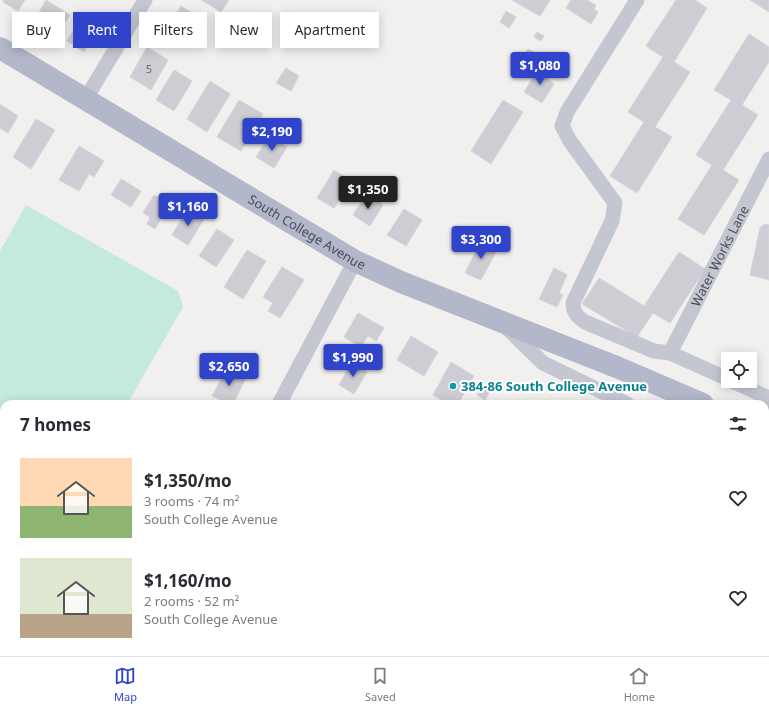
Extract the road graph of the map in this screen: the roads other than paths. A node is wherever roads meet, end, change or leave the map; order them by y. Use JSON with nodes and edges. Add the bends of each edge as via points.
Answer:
{"nodes":[{"id":1,"x":145,"y":0,"type":"edge"},
{"id":2,"x":637,"y":0,"type":"edge"},
{"id":3,"x":0,"y":48,"type":"edge"},
{"id":4,"x":85,"y":100,"type":"junction"},
{"id":5,"x":769,"y":159,"type":"edge"},
{"id":6,"x":355,"y":261,"type":"junction"},
{"id":7,"x":501,"y":322,"type":"junction"},
{"id":8,"x":670,"y":353,"type":"junction"},
{"id":9,"x":721,"y":376,"type":"edge"},
{"id":10,"x":747,"y":388,"type":"edge"},
{"id":11,"x":769,"y":398,"type":"edge"},
{"id":12,"x":281,"y":400,"type":"edge"},
{"id":13,"x":619,"y":400,"type":"edge"},
{"id":14,"x":694,"y":400,"type":"edge"}],
"edges":[{"from":1,"to":4,"type":"street"},
{"from":2,"to":8,"type":"street","via":[[567,112],[562,126],[615,203],[612,221],[573,303],[573,309],[585,322],[654,351]]},
{"from":3,"to":4,"type":"main road","name":"South College Avenue"},
{"from":4,"to":6,"type":"main road","name":"South College Avenue"},
{"from":5,"to":8,"type":"street","name":"Water Works Lane"},
{"from":6,"to":7,"type":"main road","name":"South College Avenue"},
{"from":6,"to":12,"type":"street"},
{"from":7,"to":13,"type":"street","name":"South College Avenue","via":[[543,363]]},
{"from":7,"to":14,"type":"main road","name":"South College Avenue"},
{"from":8,"to":9,"type":"street"},
{"from":10,"to":11,"type":"street"}]}
